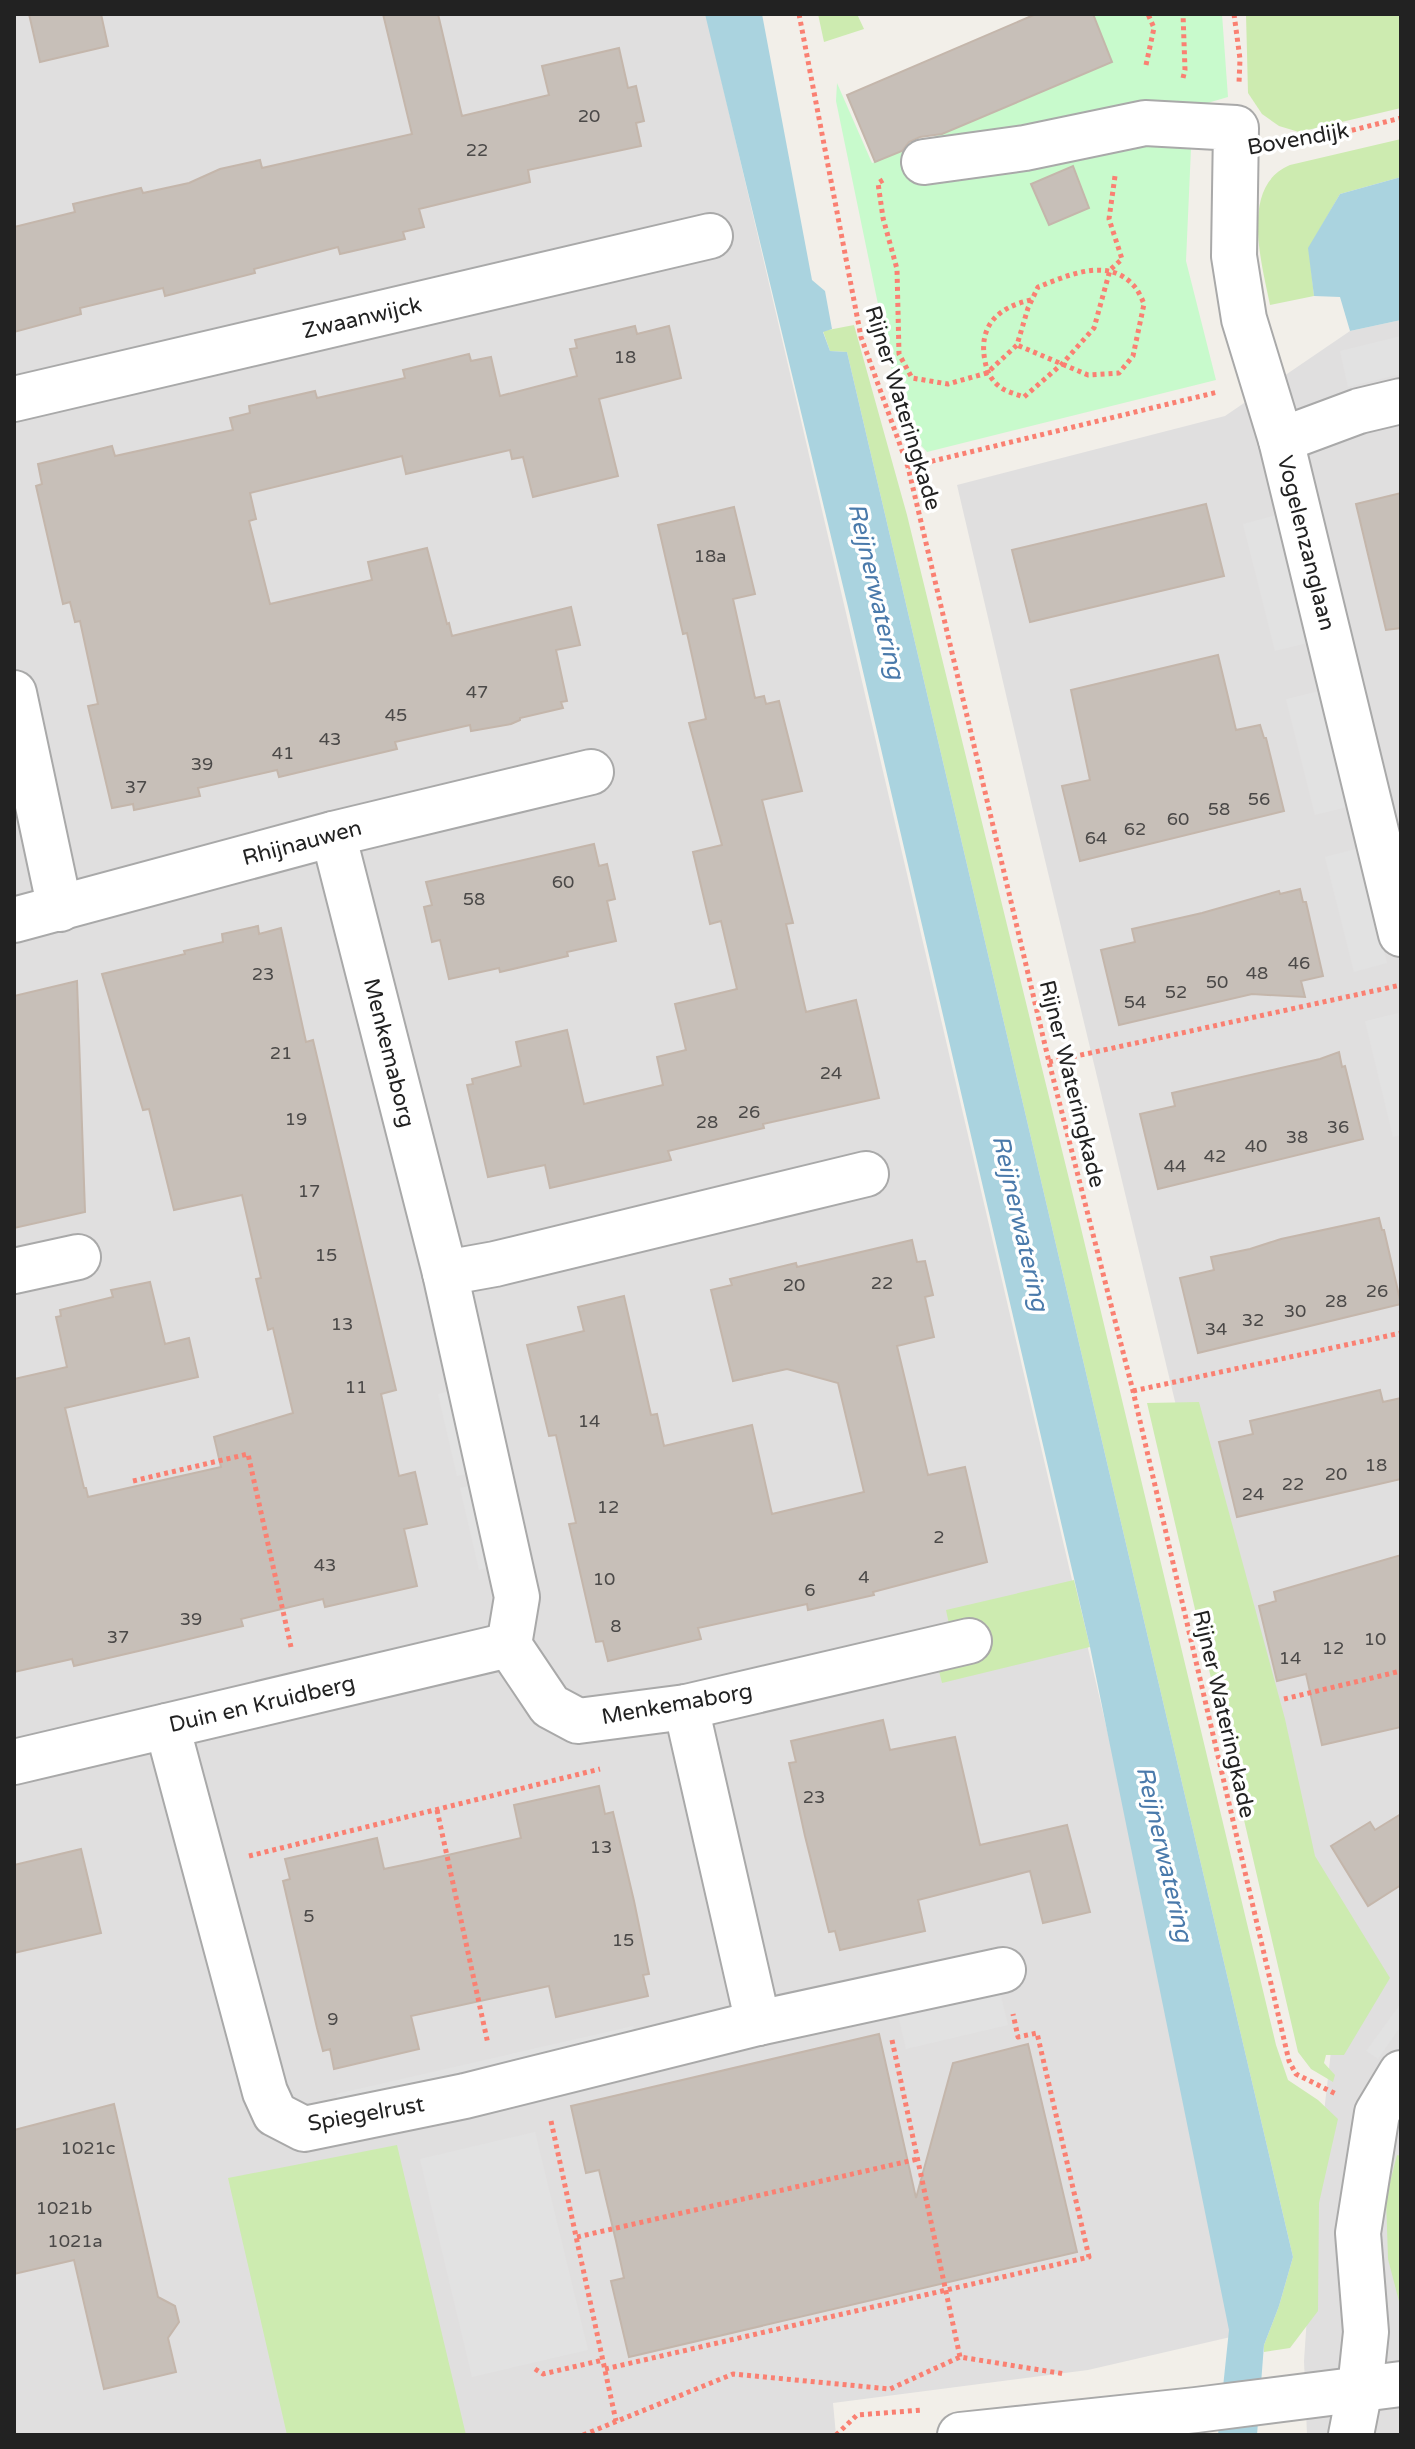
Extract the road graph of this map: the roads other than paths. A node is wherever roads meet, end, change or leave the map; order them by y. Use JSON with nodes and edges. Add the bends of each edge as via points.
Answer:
{"nodes":[{"id":1,"x":924,"y":162,"type":"road end"},
{"id":2,"x":710,"y":236,"type":"dead end"},
{"id":3,"x":14,"y":399,"type":"edge"},
{"id":4,"x":1401,"y":401,"type":"edge"},
{"id":5,"x":1281,"y":440,"type":"junction"},
{"id":6,"x":14,"y":693,"type":"edge"},
{"id":7,"x":591,"y":772,"type":"dead end"},
{"id":8,"x":333,"y":834,"type":"junction"},
{"id":9,"x":60,"y":909,"type":"junction"},
{"id":10,"x":14,"y":920,"type":"edge"},
{"id":11,"x":1401,"y":934,"type":"edge"},
{"id":12,"x":866,"y":1174,"type":"dead end"},
{"id":13,"x":78,"y":1257,"type":"dead end"},
{"id":14,"x":14,"y":1271,"type":"edge"},
{"id":15,"x":445,"y":1273,"type":"junction"},
{"id":16,"x":969,"y":1641,"type":"dead end"},
{"id":17,"x":509,"y":1645,"type":"junction"},
{"id":18,"x":686,"y":1707,"type":"junction"},
{"id":19,"x":167,"y":1726,"type":"junction"},
{"id":20,"x":14,"y":1762,"type":"edge"},
{"id":21,"x":1003,"y":1970,"type":"road end"},
{"id":22,"x":758,"y":2023,"type":"junction"},
{"id":23,"x":1401,"y":2073,"type":"edge"},
{"id":24,"x":1381,"y":2387,"type":"edge"},
{"id":25,"x":960,"y":2435,"type":"edge"},
{"id":26,"x":1351,"y":2435,"type":"edge"}],
"edges":[{"from":1,"to":5,"type":"street","name":"Vogelenzanglaan","via":[[1145,123],[1236,139],[1234,256],[1244,319]]},
{"from":2,"to":3,"type":"street","name":"Zwaanwijck"},
{"from":4,"to":5,"type":"street"},
{"from":5,"to":11,"type":"street","name":"Vogelenzanglaan"},
{"from":6,"to":9,"type":"street"},
{"from":7,"to":8,"type":"street","name":"Rhijnauwen"},
{"from":8,"to":9,"type":"street","name":"Rhijnauwen"},
{"from":8,"to":15,"type":"street","name":"Menkemaborg"},
{"from":9,"to":10,"type":"street","name":"Rhijnauwen"},
{"from":12,"to":15,"type":"street"},
{"from":13,"to":14,"type":"street"},
{"from":15,"to":17,"type":"street","name":"Menkemaborg","via":[[517,1597]]},
{"from":16,"to":18,"type":"street","name":"Menkemaborg"},
{"from":17,"to":18,"type":"street","name":"Menkemaborg","via":[[550,1706],[578,1721]]},
{"from":17,"to":19,"type":"street","name":"Duin en Kruidberg"},
{"from":18,"to":22,"type":"street"},
{"from":19,"to":20,"type":"street","name":"Duin en Kruidberg"},
{"from":19,"to":22,"type":"street","name":"Spiegelrust","via":[[265,2092],[275,2114],[304,2129],[465,2096]]},
{"from":21,"to":22,"type":"street","name":"Spiegelrust"},
{"from":23,"to":24,"type":"street","via":[[1377,2113],[1358,2233],[1366,2332]]},
{"from":24,"to":25,"type":"street"},
{"from":24,"to":26,"type":"street"}]}
